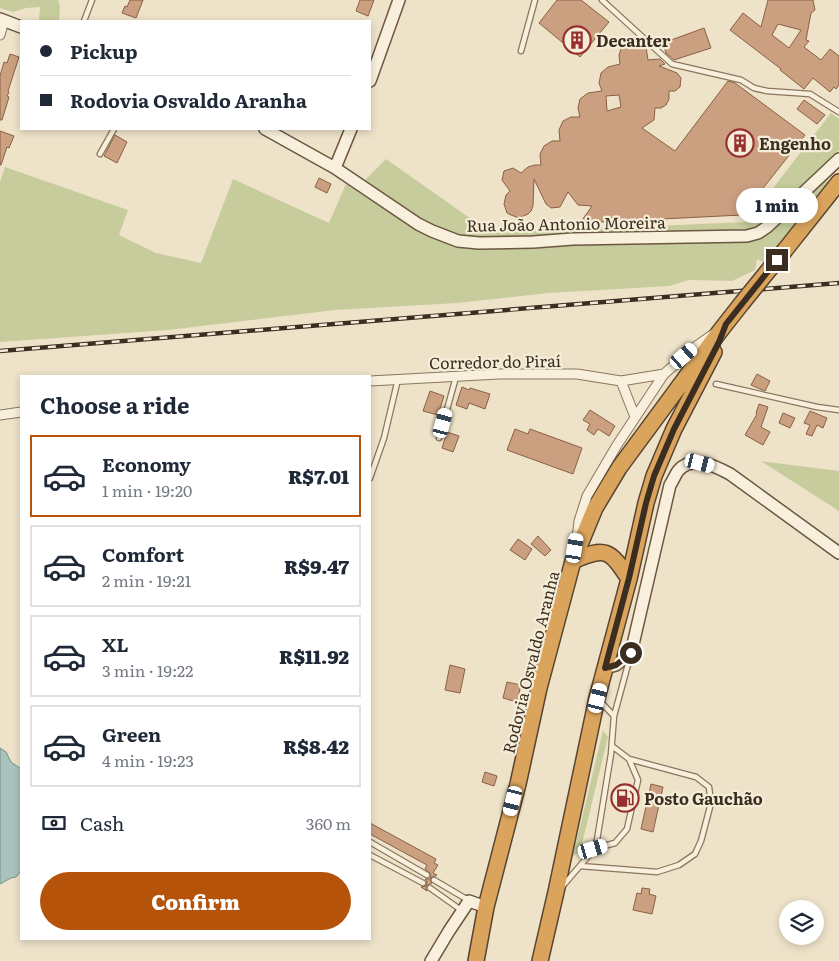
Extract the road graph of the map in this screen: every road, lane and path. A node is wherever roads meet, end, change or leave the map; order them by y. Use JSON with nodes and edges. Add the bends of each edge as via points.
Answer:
{"nodes":[{"id":1,"x":92,"y":0,"type":"edge"},
{"id":2,"x":399,"y":0,"type":"edge"},
{"id":3,"x":535,"y":0,"type":"edge"},
{"id":4,"x":602,"y":0,"type":"edge"},
{"id":5,"x":2,"y":20,"type":"edge"},
{"id":6,"x":84,"y":20,"type":"edge"},
{"id":7,"x":20,"y":27,"type":"edge"},
{"id":8,"x":0,"y":35,"type":"edge"},
{"id":9,"x":521,"y":51,"type":"dead end"},
{"id":10,"x":371,"y":78,"type":"edge"},
{"id":11,"x":839,"y":112,"type":"edge"},
{"id":12,"x":113,"y":130,"type":"edge"},
{"id":13,"x":267,"y":130,"type":"edge"},
{"id":14,"x":351,"y":130,"type":"edge"},
{"id":15,"x":100,"y":154,"type":"dead end"},
{"id":16,"x":836,"y":165,"type":"edge"},
{"id":17,"x":335,"y":168,"type":"junction"},
{"id":18,"x":839,"y":182,"type":"edge"},
{"id":19,"x":723,"y":327,"type":"junction"},
{"id":20,"x":664,"y":374,"type":"junction"},
{"id":21,"x":456,"y":376,"type":"junction"},
{"id":22,"x":398,"y":379,"type":"junction"},
{"id":23,"x":371,"y":381,"type":"edge"},
{"id":24,"x":621,"y":381,"type":"junction"},
{"id":25,"x":716,"y":384,"type":"dead end"},
{"id":26,"x":839,"y":410,"type":"edge"},
{"id":27,"x":20,"y":412,"type":"edge"},
{"id":28,"x":0,"y":415,"type":"edge"},
{"id":29,"x":635,"y":417,"type":"junction"},
{"id":30,"x":439,"y":438,"type":"dead end"},
{"id":31,"x":371,"y":475,"type":"edge"},
{"id":32,"x":839,"y":553,"type":"edge"},
{"id":33,"x":573,"y":561,"type":"junction"},
{"id":34,"x":629,"y":578,"type":"junction"},
{"id":35,"x":631,"y":653,"type":"junction"},
{"id":36,"x":605,"y":668,"type":"junction"},
{"id":37,"x":598,"y":698,"type":"junction"},
{"id":38,"x":614,"y":716,"type":"junction"},
{"id":39,"x":612,"y":746,"type":"junction"},
{"id":40,"x":629,"y":759,"type":"junction"},
{"id":41,"x":371,"y":844,"type":"edge"},
{"id":42,"x":593,"y":849,"type":"junction"},
{"id":43,"x":390,"y":854,"type":"junction"},
{"id":44,"x":371,"y":856,"type":"edge"},
{"id":45,"x":385,"y":863,"type":"junction"},
{"id":46,"x":580,"y":866,"type":"junction"},
{"id":47,"x":427,"y":876,"type":"dead end"},
{"id":48,"x":434,"y":880,"type":"dead end"},
{"id":49,"x":423,"y":884,"type":"dead end"},
{"id":50,"x":430,"y":888,"type":"dead end"},
{"id":51,"x":556,"y":892,"type":"junction"},
{"id":52,"x":466,"y":906,"type":"junction"},
{"id":53,"x":486,"y":907,"type":"junction"},
{"id":54,"x":479,"y":941,"type":"junction"},
{"id":55,"x":538,"y":960,"type":"edge"},
{"id":56,"x":431,"y":961,"type":"edge"},
{"id":57,"x":476,"y":961,"type":"edge"},
{"id":58,"x":487,"y":961,"type":"edge"}],
"edges":[{"from":1,"to":6,"type":"lane"},
{"from":2,"to":10,"type":"main road"},
{"from":3,"to":9,"type":"lane"},
{"from":4,"to":11,"type":"lane","via":[[672,64],[741,80],[767,91],[810,94]]},
{"from":5,"to":7,"type":"main road"},
{"from":5,"to":8,"type":"street"},
{"from":12,"to":15,"type":"lane"},
{"from":13,"to":17,"type":"main road","name":"Rua João Antonio Moreira"},
{"from":14,"to":17,"type":"main road"},
{"from":16,"to":17,"type":"main road","name":"Rua João Antonio Moreira","via":[[767,227],[747,236],[479,243],[458,241],[418,224]]},
{"from":18,"to":19,"type":"highway","name":"Rodovia Osvaldo Aranha","bridge":true},
{"from":19,"to":20,"type":"street"},
{"from":19,"to":33,"type":"highway","name":"Rodovia Osvaldo Aranha","via":[[619,468],[595,508]]},
{"from":19,"to":34,"type":"highway","name":"Rodovia Osvaldo Aranha","via":[[719,342],[674,429],[654,476]]},
{"from":20,"to":24,"type":"street","name":"Corredor do Piraí"},
{"from":20,"to":29,"type":"street"},
{"from":21,"to":22,"type":"street","name":"Corredor do Piraí"},
{"from":21,"to":24,"type":"street","name":"Corredor do Piraí","via":[[577,374]]},
{"from":21,"to":30,"type":"lane"},
{"from":22,"to":23,"type":"street","name":"Corredor do Piraí"},
{"from":22,"to":31,"type":"lane"},
{"from":24,"to":29,"type":"street"},
{"from":25,"to":26,"type":"lane"},
{"from":27,"to":28,"type":"street"},
{"from":29,"to":33,"type":"street","via":[[587,496]]},
{"from":32,"to":35,"type":"main road","via":[[730,474],[708,465],[688,463],[678,471],[670,485]]},
{"from":33,"to":34,"type":"highway","via":[[596,552],[606,553],[616,560]]},
{"from":33,"to":53,"type":"highway","name":"Rodovia Osvaldo Aranha"},
{"from":34,"to":36,"type":"highway","name":"Rodovia Osvaldo Aranha"},
{"from":35,"to":36,"type":"main road","via":[[616,665]]},
{"from":35,"to":38,"type":"lane"},
{"from":36,"to":37,"type":"highway","name":"Rodovia Osvaldo Aranha"},
{"from":37,"to":38,"type":"lane"},
{"from":37,"to":51,"type":"highway","name":"Rodovia Osvaldo Aranha"},
{"from":38,"to":39,"type":"lane"},
{"from":39,"to":40,"type":"lane"},
{"from":39,"to":42,"type":"lane"},
{"from":40,"to":42,"type":"lane","via":[[638,780],[627,829],[615,842]]},
{"from":40,"to":46,"type":"lane","via":[[696,777],[709,787],[710,802],[701,841],[695,854],[679,865],[657,872]]},
{"from":41,"to":43,"type":"lane"},
{"from":42,"to":46,"type":"lane"},
{"from":43,"to":45,"type":"lane"},
{"from":43,"to":47,"type":"lane"},
{"from":44,"to":45,"type":"lane"},
{"from":45,"to":49,"type":"lane"},
{"from":46,"to":51,"type":"lane"},
{"from":48,"to":52,"type":"lane"},
{"from":50,"to":52,"type":"lane"},
{"from":51,"to":55,"type":"highway","name":"Rodovia Osvaldo Aranha"},
{"from":52,"to":53,"type":"main road"},
{"from":52,"to":56,"type":"main road"},
{"from":53,"to":54,"type":"highway","name":"Rodovia Osvaldo Aranha"},
{"from":54,"to":57,"type":"highway","name":"Rodovia Osvaldo Aranha"},
{"from":54,"to":58,"type":"highway"}]}
